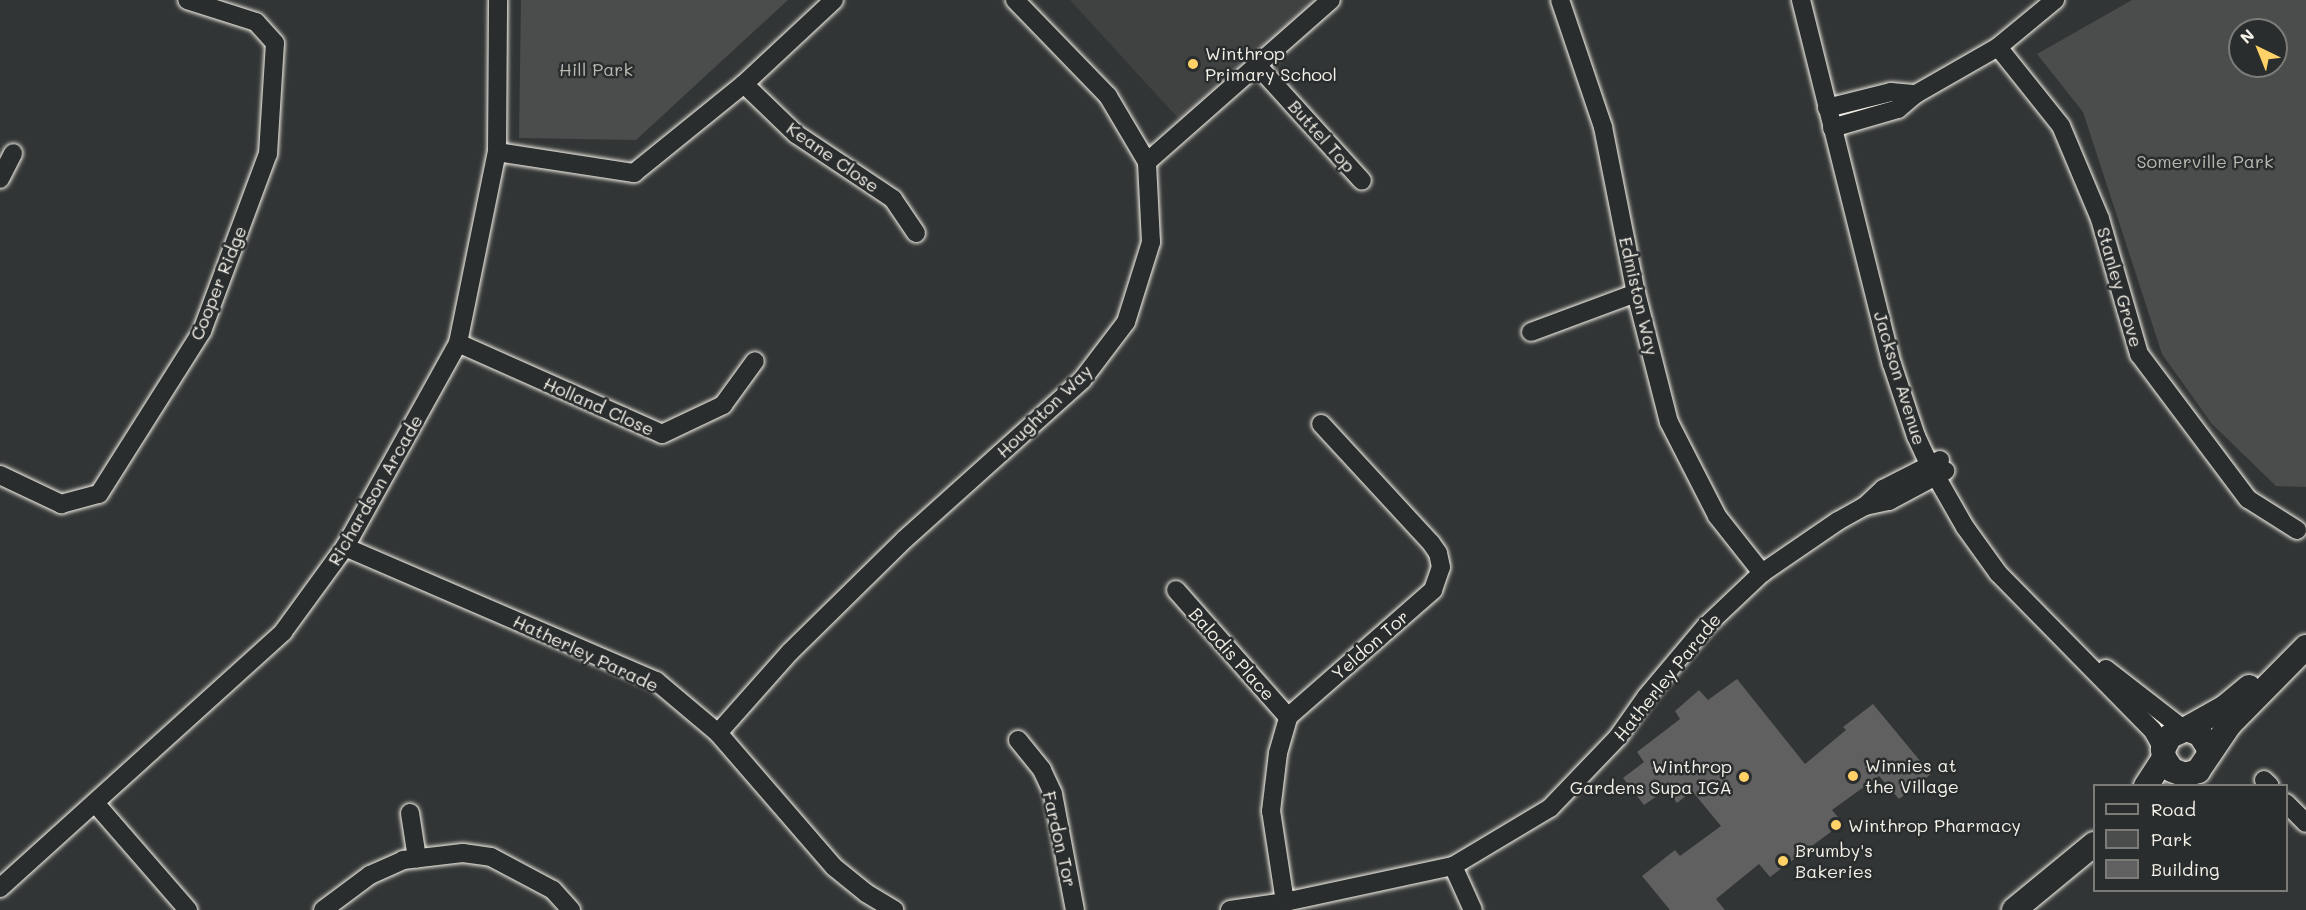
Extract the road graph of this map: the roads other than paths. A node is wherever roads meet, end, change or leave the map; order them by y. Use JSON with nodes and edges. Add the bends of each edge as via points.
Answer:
{"nodes":[{"id":1,"x":187,"y":0,"type":"edge"},
{"id":2,"x":498,"y":0,"type":"edge"},
{"id":3,"x":834,"y":0,"type":"edge"},
{"id":4,"x":1015,"y":0,"type":"edge"},
{"id":5,"x":1331,"y":0,"type":"edge"},
{"id":6,"x":1560,"y":0,"type":"edge"},
{"id":7,"x":1801,"y":0,"type":"edge"},
{"id":8,"x":1813,"y":0,"type":"edge"},
{"id":9,"x":2055,"y":0,"type":"edge"},
{"id":10,"x":1998,"y":47,"type":"junction"},
{"id":11,"x":1257,"y":65,"type":"junction"},
{"id":12,"x":744,"y":84,"type":"junction"},
{"id":13,"x":1916,"y":94,"type":"junction"},
{"id":14,"x":1833,"y":106,"type":"junction"},
{"id":15,"x":1838,"y":127,"type":"junction"},
{"id":16,"x":497,"y":152,"type":"junction"},
{"id":17,"x":13,"y":153,"type":"dead end"},
{"id":18,"x":1147,"y":162,"type":"junction"},
{"id":19,"x":0,"y":179,"type":"edge"},
{"id":20,"x":1362,"y":181,"type":"dead end"},
{"id":21,"x":916,"y":233,"type":"dead end"},
{"id":22,"x":1636,"y":293,"type":"junction"},
{"id":23,"x":1531,"y":332,"type":"dead end"},
{"id":24,"x":458,"y":343,"type":"junction"},
{"id":25,"x":755,"y":361,"type":"dead end"},
{"id":26,"x":1321,"y":424,"type":"dead end"},
{"id":27,"x":1938,"y":468,"type":"junction"},
{"id":28,"x":0,"y":475,"type":"edge"},
{"id":29,"x":2297,"y":530,"type":"dead end"},
{"id":30,"x":345,"y":547,"type":"junction"},
{"id":31,"x":1762,"y":573,"type":"junction"},
{"id":32,"x":1176,"y":590,"type":"dead end"},
{"id":33,"x":2306,"y":627,"type":"edge"},
{"id":34,"x":2306,"y":647,"type":"edge"},
{"id":35,"x":1288,"y":717,"type":"junction"},
{"id":36,"x":2185,"y":729,"type":"junction"},
{"id":37,"x":718,"y":733,"type":"junction"},
{"id":38,"x":1018,"y":740,"type":"dead end"},
{"id":39,"x":2164,"y":754,"type":"junction"},
{"id":40,"x":2208,"y":754,"type":"junction"},
{"id":41,"x":2179,"y":780,"type":"edge"},
{"id":42,"x":2147,"y":784,"type":"edge"},
{"id":43,"x":95,"y":803,"type":"junction"},
{"id":44,"x":2288,"y":804,"type":"edge"},
{"id":45,"x":410,"y":813,"type":"dead end"},
{"id":46,"x":2306,"y":823,"type":"edge"},
{"id":47,"x":2093,"y":845,"type":"edge"},
{"id":48,"x":417,"y":858,"type":"junction"},
{"id":49,"x":2093,"y":862,"type":"edge"},
{"id":50,"x":1453,"y":866,"type":"junction"},
{"id":51,"x":0,"y":888,"type":"edge"},
{"id":52,"x":1285,"y":902,"type":"junction"},
{"id":53,"x":188,"y":910,"type":"edge"},
{"id":54,"x":323,"y":910,"type":"edge"},
{"id":55,"x":571,"y":910,"type":"edge"},
{"id":56,"x":894,"y":910,"type":"edge"},
{"id":57,"x":1076,"y":910,"type":"edge"},
{"id":58,"x":1230,"y":910,"type":"edge"},
{"id":59,"x":1473,"y":910,"type":"edge"},
{"id":60,"x":2014,"y":910,"type":"edge"},
{"id":61,"x":2036,"y":910,"type":"edge"}],
"edges":[{"from":1,"to":28,"type":"street","name":"Cooper Ridge","via":[[256,22],[275,43],[268,154],[202,331],[99,494],[61,504]]},
{"from":2,"to":16,"type":"street","name":"Richardson Arcade"},
{"from":3,"to":12,"type":"street"},
{"from":4,"to":18,"type":"street","name":"Houghton Way","via":[[1108,96]]},
{"from":5,"to":11,"type":"street"},
{"from":6,"to":22,"type":"street","name":"Edmiston Way","via":[[1603,127]]},
{"from":7,"to":14,"type":"street","name":"Jackson Avenue"},
{"from":8,"to":14,"type":"street","name":"Jackson Avenue"},
{"from":9,"to":10,"type":"street"},
{"from":10,"to":13,"type":"street"},
{"from":10,"to":29,"type":"street","name":"Stanley Grove","via":[[2061,126],[2100,219],[2139,354],[2248,499]]},
{"from":11,"to":18,"type":"street"},
{"from":11,"to":20,"type":"street","name":"Buttel Top"},
{"from":12,"to":16,"type":"street","via":[[634,173]]},
{"from":12,"to":21,"type":"street","name":"Keane Close","via":[[796,134],[893,199]]},
{"from":13,"to":14,"type":"street","via":[[1891,92]]},
{"from":13,"to":15,"type":"street","via":[[1898,110]]},
{"from":14,"to":15,"type":"street","name":"Jackson Avenue"},
{"from":15,"to":27,"type":"street","name":"Jackson Avenue","via":[[1892,364],[1916,436]]},
{"from":16,"to":24,"type":"street","name":"Richardson Arcade"},
{"from":17,"to":19,"type":"street"},
{"from":18,"to":37,"type":"street","name":"Houghton Way","via":[[1151,242],[1126,322],[1082,380],[905,539],[790,652]]},
{"from":22,"to":23,"type":"street"},
{"from":22,"to":31,"type":"street","name":"Edmiston Way","via":[[1670,422],[1717,516]]},
{"from":24,"to":25,"type":"street","name":"Holland Close","via":[[662,434],[723,405]]},
{"from":24,"to":30,"type":"street","name":"Richardson Arcade"},
{"from":26,"to":35,"type":"street","name":"Yeldon Tor","via":[[1431,543],[1441,567],[1433,590]]},
{"from":27,"to":31,"type":"street","name":"Hatherley Parade","via":[[1889,501],[1865,506],[1838,521]]},
{"from":27,"to":36,"type":"street","name":"Jackson Avenue","via":[[2006,565],[2105,668]]},
{"from":27,"to":39,"type":"street","name":"Jackson Avenue","via":[[1965,527],[1998,573],[2153,731]]},
{"from":30,"to":37,"type":"street","name":"Hatherley Parade","via":[[656,681]]},
{"from":30,"to":43,"type":"street","name":"Richardson Arcade","via":[[283,632]]},
{"from":31,"to":50,"type":"street","name":"Hatherley Parade","via":[[1705,627],[1618,737],[1550,808]]},
{"from":32,"to":35,"type":"street","name":"Balodis Place"},
{"from":33,"to":36,"type":"main road","via":[[2238,696]]},
{"from":34,"to":40,"type":"main road","via":[[2230,724]]},
{"from":35,"to":52,"type":"street","via":[[1278,753],[1271,811]]},
{"from":36,"to":39,"type":"main road","via":[[2170,736]]},
{"from":36,"to":40,"type":"main road","via":[[2205,740]]},
{"from":37,"to":56,"type":"street","name":"Hatherley Parade","via":[[834,867]]},
{"from":38,"to":57,"type":"street","name":"Fardon Tor","via":[[1053,794]]},
{"from":39,"to":41,"type":"main road"},
{"from":39,"to":42,"type":"main road"},
{"from":40,"to":41,"type":"main road","via":[[2198,771]]},
{"from":43,"to":51,"type":"street","name":"Richardson Arcade"},
{"from":43,"to":53,"type":"street"},
{"from":44,"to":46,"type":"street"},
{"from":45,"to":48,"type":"street"},
{"from":47,"to":60,"type":"main road"},
{"from":48,"to":54,"type":"street","via":[[370,875]]},
{"from":48,"to":55,"type":"street","via":[[463,852],[491,857],[553,890]]},
{"from":49,"to":61,"type":"main road"},
{"from":50,"to":52,"type":"street","name":"Hatherley Parade"},
{"from":50,"to":59,"type":"street"},
{"from":52,"to":58,"type":"street","name":"Hatherley Parade"}]}
